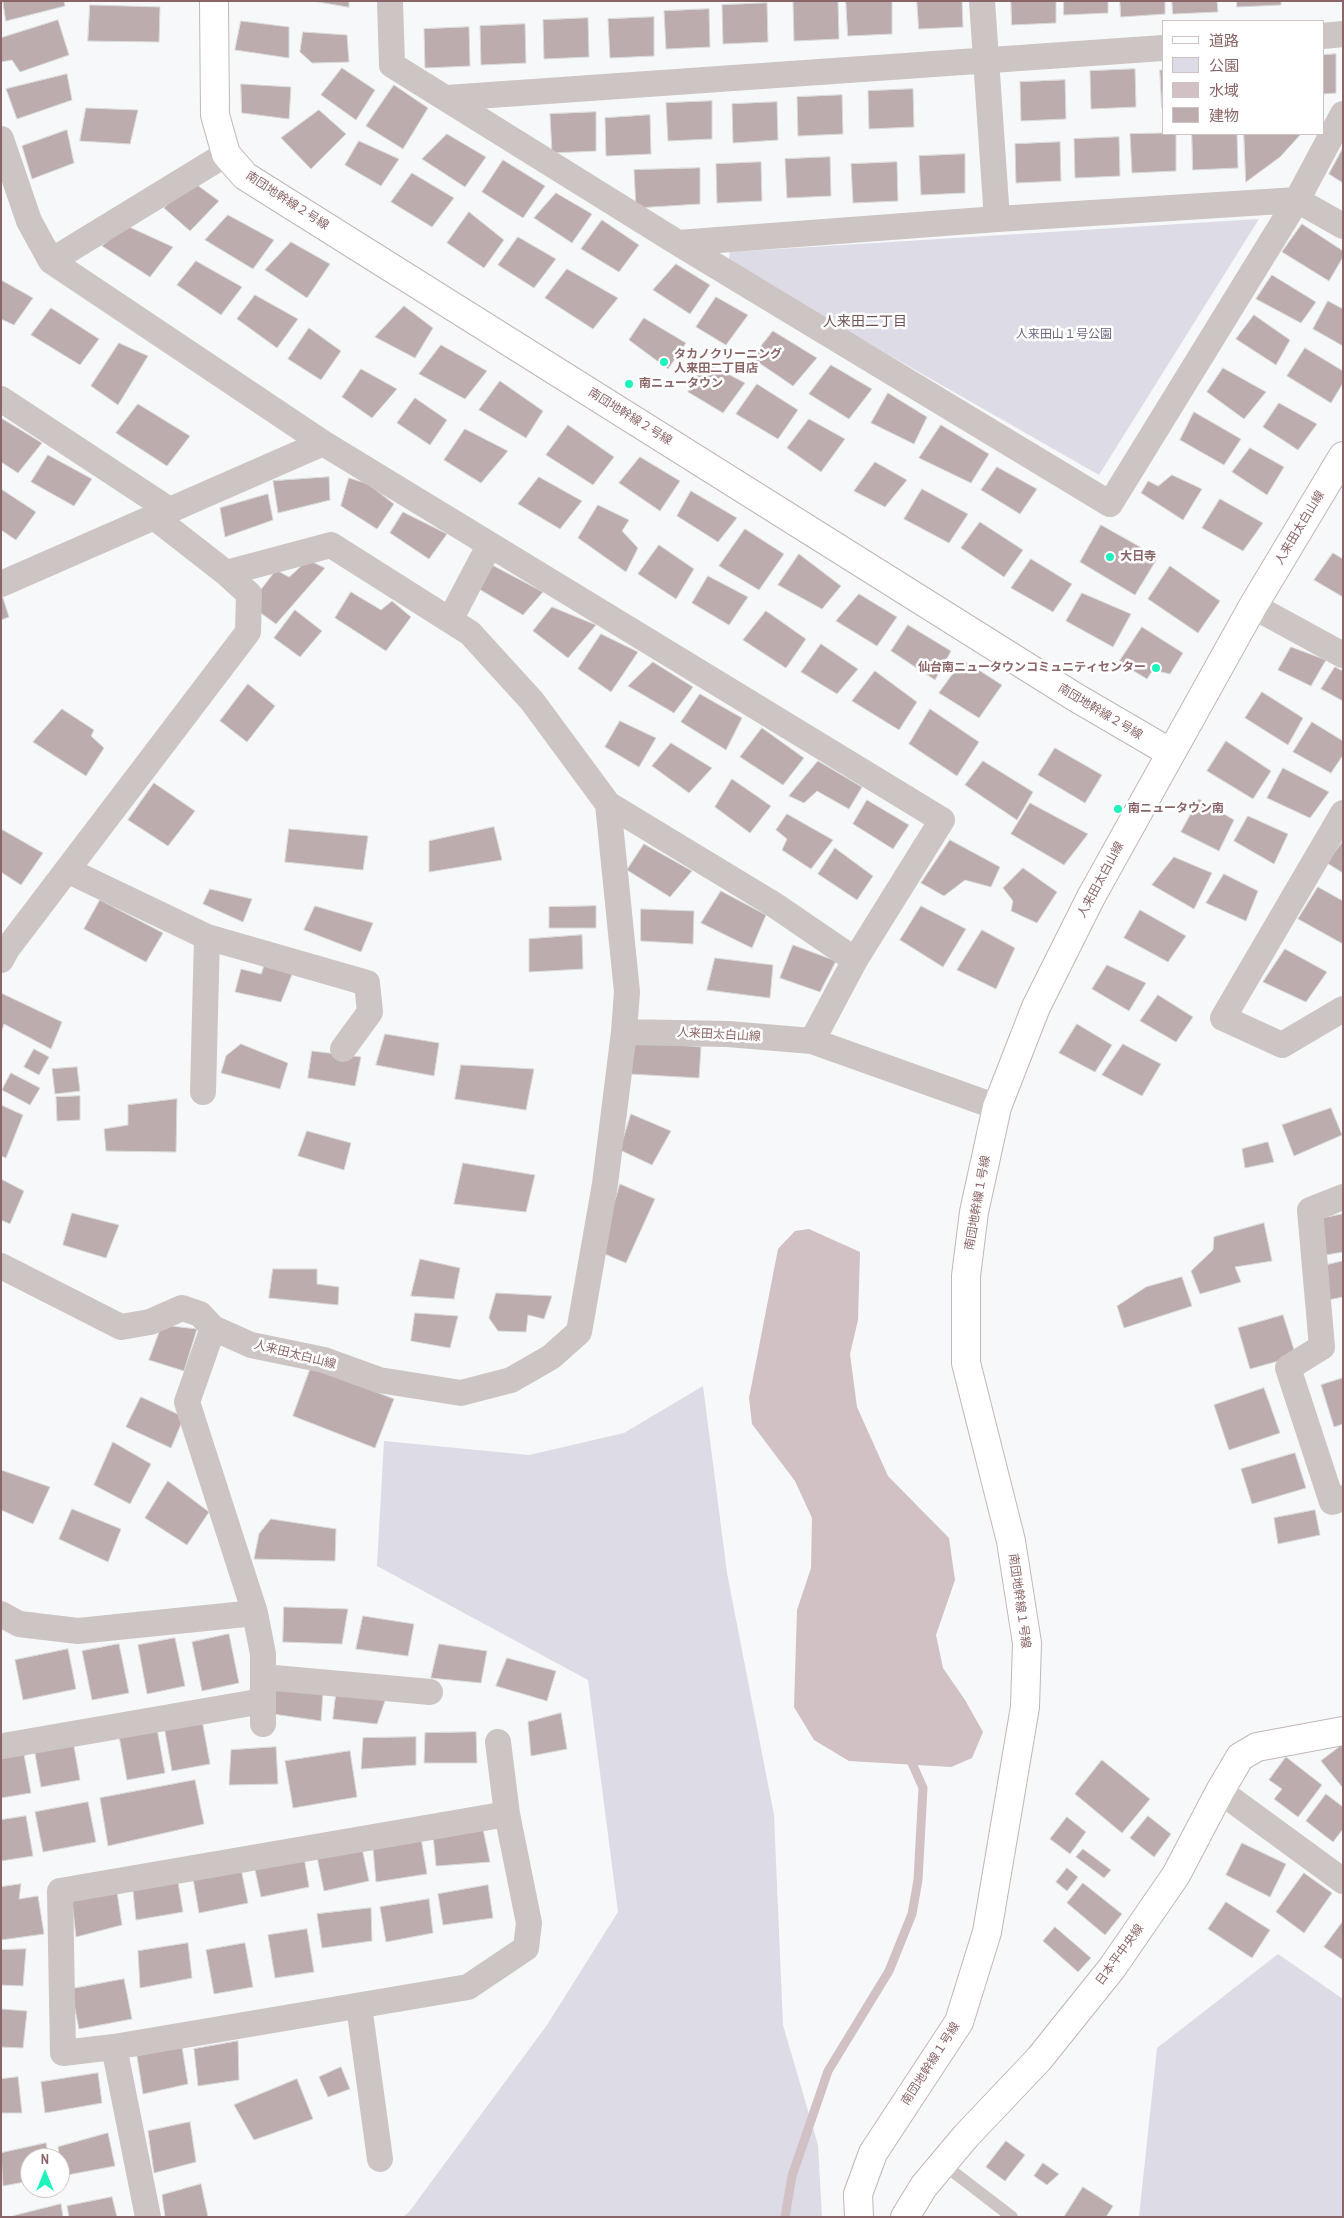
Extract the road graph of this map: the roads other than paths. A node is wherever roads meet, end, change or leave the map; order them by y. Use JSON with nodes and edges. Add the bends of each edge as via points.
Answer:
{"nodes":[{"id":1,"x":214,"y":1,"type":"edge"},
{"id":2,"x":390,"y":1,"type":"edge"},
{"id":3,"x":982,"y":1,"type":"edge"},
{"id":4,"x":1343,"y":34,"type":"edge"},
{"id":5,"x":1324,"y":36,"type":"edge"},
{"id":6,"x":1162,"y":48,"type":"edge"},
{"id":7,"x":986,"y":61,"type":"junction"},
{"id":8,"x":447,"y":98,"type":"junction"},
{"id":9,"x":1343,"y":114,"type":"edge"},
{"id":10,"x":1,"y":139,"type":"edge"},
{"id":11,"x":226,"y":154,"type":"junction"},
{"id":12,"x":1297,"y":200,"type":"junction"},
{"id":13,"x":997,"y":219,"type":"junction"},
{"id":14,"x":1343,"y":226,"type":"edge"},
{"id":15,"x":678,"y":243,"type":"junction"},
{"id":16,"x":51,"y":261,"type":"junction"},
{"id":17,"x":1,"y":399,"type":"edge"},
{"id":18,"x":323,"y":443,"type":"junction"},
{"id":19,"x":1343,"y":456,"type":"edge"},
{"id":20,"x":160,"y":513,"type":"junction"},
{"id":21,"x":489,"y":546,"type":"junction"},
{"id":22,"x":226,"y":573,"type":"junction"},
{"id":23,"x":1,"y":584,"type":"edge"},
{"id":24,"x":1253,"y":606,"type":"junction"},
{"id":25,"x":450,"y":620,"type":"junction"},
{"id":26,"x":1343,"y":655,"type":"edge"},
{"id":27,"x":1171,"y":753,"type":"junction"},
{"id":28,"x":608,"y":804,"type":"junction"},
{"id":29,"x":1343,"y":813,"type":"edge"},
{"id":30,"x":67,"y":870,"type":"junction"},
{"id":31,"x":207,"y":937,"type":"junction"},
{"id":32,"x":3,"y":952,"type":"edge"},
{"id":33,"x":855,"y":960,"type":"junction"},
{"id":34,"x":1343,"y":1009,"type":"edge"},
{"id":35,"x":624,"y":1032,"type":"junction"},
{"id":36,"x":812,"y":1041,"type":"junction"},
{"id":37,"x":343,"y":1049,"type":"dead end"},
{"id":38,"x":204,"y":1092,"type":"dead end"},
{"id":39,"x":997,"y":1107,"type":"junction"},
{"id":40,"x":1343,"y":1196,"type":"edge"},
{"id":41,"x":1,"y":1266,"type":"edge"},
{"id":42,"x":214,"y":1328,"type":"junction"},
{"id":43,"x":1333,"y":1344,"type":"edge"},
{"id":44,"x":1343,"y":1498,"type":"edge"},
{"id":45,"x":1,"y":1614,"type":"edge"},
{"id":46,"x":255,"y":1614,"type":"junction"},
{"id":47,"x":430,"y":1692,"type":"dead end"},
{"id":48,"x":263,"y":1701,"type":"junction"},
{"id":49,"x":1343,"y":1731,"type":"edge"},
{"id":50,"x":498,"y":1742,"type":"dead end"},
{"id":51,"x":3,"y":1746,"type":"dead end"},
{"id":52,"x":1220,"y":1791,"type":"junction"},
{"id":53,"x":507,"y":1814,"type":"junction"},
{"id":54,"x":1343,"y":1881,"type":"edge"},
{"id":55,"x":359,"y":2006,"type":"junction"},
{"id":56,"x":114,"y":2047,"type":"junction"},
{"id":57,"x":380,"y":2159,"type":"dead end"},
{"id":58,"x":943,"y":2164,"type":"junction"},
{"id":59,"x":148,"y":2217,"type":"edge"},
{"id":60,"x":859,"y":2217,"type":"edge"},
{"id":61,"x":905,"y":2217,"type":"edge"},
{"id":62,"x":1012,"y":2217,"type":"edge"}],
"edges":[{"from":1,"to":11,"type":"street","name":"南団地幹線２号線","via":[[215,115]]},
{"from":2,"to":8,"type":"street","via":[[392,64]]},
{"from":3,"to":7,"type":"street"},
{"from":4,"to":5,"type":"street"},
{"from":6,"to":7,"type":"street"},
{"from":7,"to":8,"type":"street"},
{"from":7,"to":13,"type":"street"},
{"from":8,"to":15,"type":"street"},
{"from":9,"to":12,"type":"street"},
{"from":10,"to":16,"type":"street","via":[[29,221]]},
{"from":11,"to":16,"type":"street"},
{"from":11,"to":27,"type":"street","name":"南団地幹線２号線","via":[[246,176],[1075,697]]},
{"from":12,"to":13,"type":"street"},
{"from":12,"to":14,"type":"street"},
{"from":12,"to":15,"type":"street","via":[[1110,504]]},
{"from":13,"to":15,"type":"street"},
{"from":16,"to":18,"type":"street"},
{"from":17,"to":20,"type":"street"},
{"from":18,"to":20,"type":"street"},
{"from":18,"to":21,"type":"street"},
{"from":19,"to":24,"type":"street","name":"人来田太白山線"},
{"from":20,"to":22,"type":"street"},
{"from":20,"to":23,"type":"street"},
{"from":21,"to":25,"type":"street"},
{"from":21,"to":33,"type":"street","via":[[942,820]]},
{"from":22,"to":25,"type":"street","via":[[331,545]]},
{"from":22,"to":30,"type":"street","via":[[249,594],[248,632]]},
{"from":24,"to":26,"type":"street"},
{"from":24,"to":27,"type":"street","name":"人来田太白山線"},
{"from":25,"to":28,"type":"street","via":[[470,633],[532,702]]},
{"from":27,"to":39,"type":"street","name":"人来田太白山線","via":[[1091,896],[1036,1007]]},
{"from":28,"to":33,"type":"street","via":[[773,904]]},
{"from":28,"to":35,"type":"street","via":[[627,992]]},
{"from":29,"to":34,"type":"street","via":[[1223,1018],[1282,1046]]},
{"from":30,"to":31,"type":"street"},
{"from":30,"to":32,"type":"street"},
{"from":31,"to":37,"type":"street","via":[[367,983],[370,1012]]},
{"from":31,"to":38,"type":"street"},
{"from":33,"to":36,"type":"street"},
{"from":35,"to":36,"type":"street","name":"人来田太白山線","via":[[728,1034]]},
{"from":35,"to":42,"type":"street","name":"人来田太白山線","via":[[605,1184],[579,1332],[551,1357],[511,1380],[460,1393],[379,1380],[324,1360],[251,1345]]},
{"from":36,"to":39,"type":"street","name":"人来田太白山線"},
{"from":39,"to":60,"type":"street","name":"南団地幹線１号線","via":[[974,1212],[966,1276],[966,1363],[1012,1550],[1027,1643],[1025,1707],[987,1932],[959,2022],[873,2153],[858,2194]]},
{"from":40,"to":43,"type":"street","via":[[1310,1210]]},
{"from":41,"to":42,"type":"street","name":"人来田太白山線","via":[[121,1327],[150,1322],[182,1308],[200,1314]]},
{"from":42,"to":46,"type":"street","via":[[187,1402]]},
{"from":43,"to":44,"type":"street","via":[[1288,1368],[1332,1502]]},
{"from":45,"to":46,"type":"street","via":[[19,1624],[78,1631]]},
{"from":46,"to":48,"type":"street","via":[[263,1654]]},
{"from":47,"to":48,"type":"street"},
{"from":48,"to":51,"type":"street"},
{"from":49,"to":52,"type":"street","name":"日本平中央線","via":[[1257,1747],[1240,1757]]},
{"from":50,"to":53,"type":"street"},
{"from":52,"to":54,"type":"street"},
{"from":52,"to":58,"type":"street","name":"日本平中央線","via":[[1176,1875],[1112,1968],[1039,2059]]},
{"from":53,"to":55,"type":"street","via":[[529,1923],[526,1948],[468,1987]]},
{"from":53,"to":56,"type":"street","via":[[60,1891],[63,2053]]},
{"from":55,"to":56,"type":"street"},
{"from":55,"to":57,"type":"street"},
{"from":56,"to":59,"type":"street"},
{"from":58,"to":61,"type":"street","name":"日本平中央線","via":[[924,2186]]},
{"from":58,"to":62,"type":"lane"}]}
